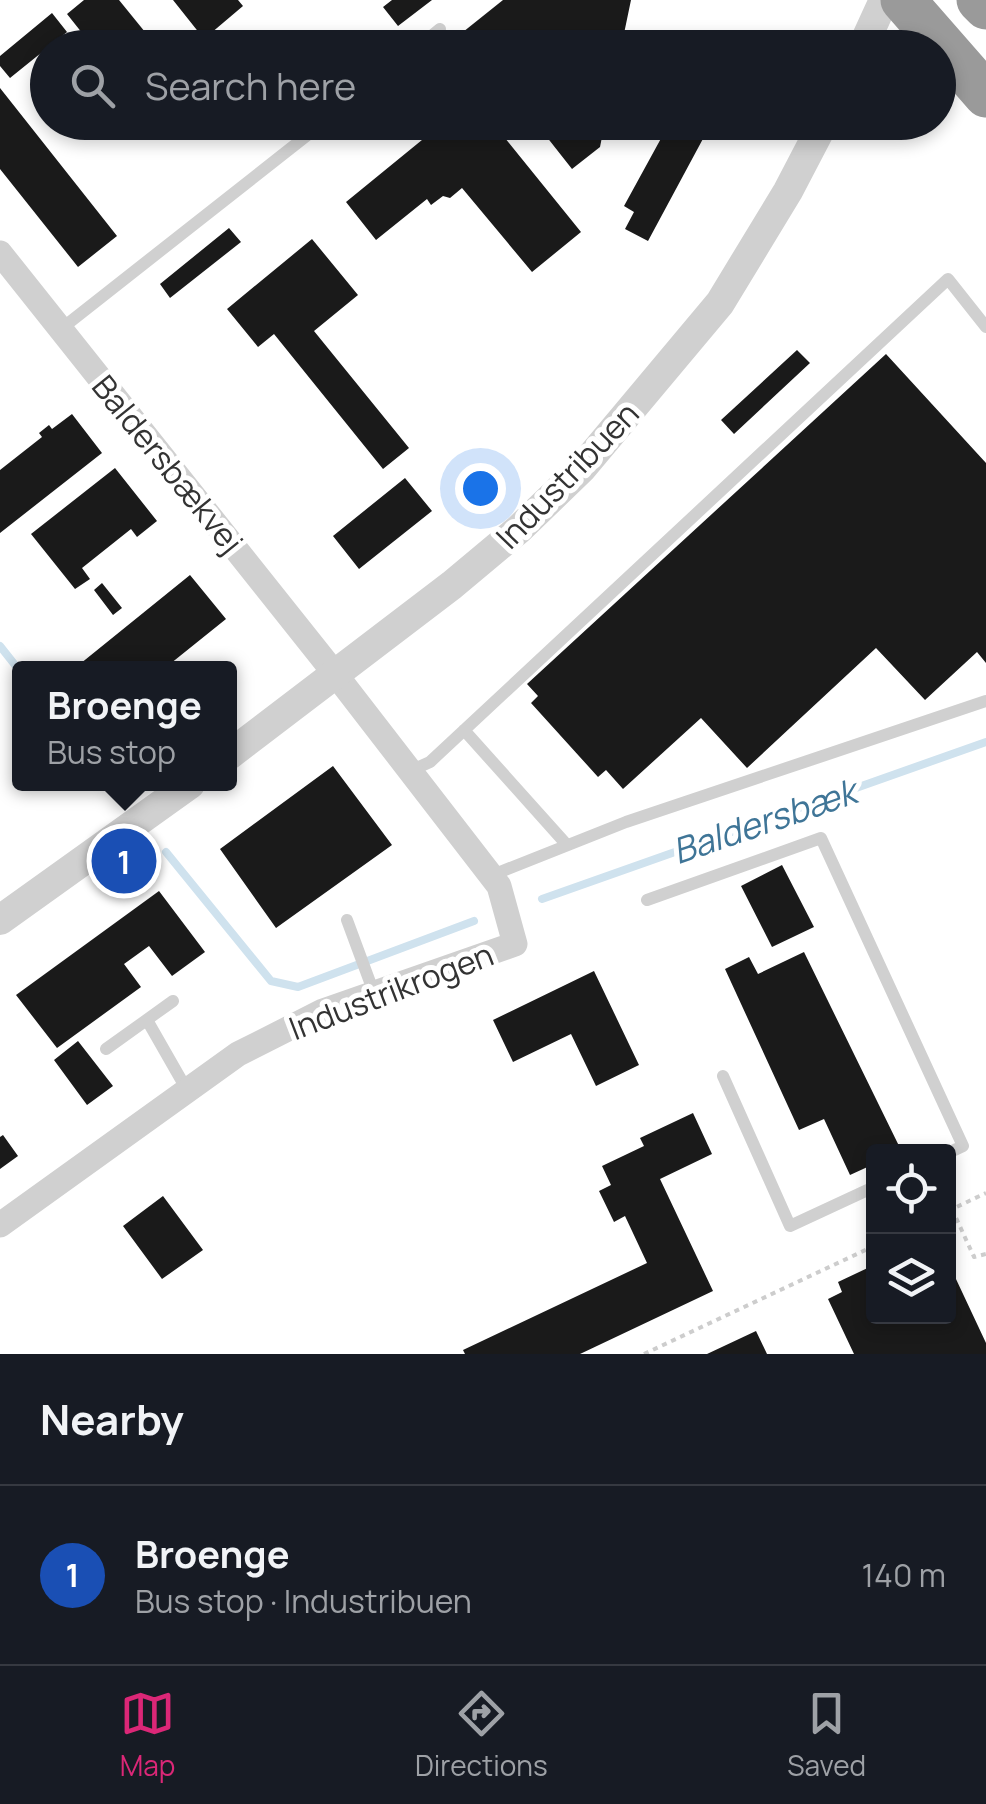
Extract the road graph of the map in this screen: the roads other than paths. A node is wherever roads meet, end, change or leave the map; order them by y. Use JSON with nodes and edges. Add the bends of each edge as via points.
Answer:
{"nodes":[{"id":1,"x":884,"y":0,"type":"edge"},
{"id":2,"x":903,"y":0,"type":"edge"},
{"id":3,"x":979,"y":0,"type":"edge"},
{"id":4,"x":986,"y":8,"type":"edge"},
{"id":5,"x":870,"y":30,"type":"edge"},
{"id":6,"x":929,"y":30,"type":"edge"},
{"id":7,"x":956,"y":61,"type":"edge"},
{"id":8,"x":986,"y":95,"type":"edge"},
{"id":9,"x":301,"y":140,"type":"edge"},
{"id":10,"x":815,"y":140,"type":"edge"},
{"id":11,"x":0,"y":253,"type":"edge"},
{"id":12,"x":986,"y":327,"type":"edge"},
{"id":13,"x":61,"y":329,"type":"junction"},
{"id":14,"x":336,"y":675,"type":"junction"},
{"id":15,"x":986,"y":700,"type":"edge"},
{"id":16,"x":464,"y":730,"type":"junction"},
{"id":17,"x":237,"y":748,"type":"edge"},
{"id":18,"x":410,"y":771,"type":"junction"},
{"id":19,"x":180,"y":791,"type":"edge"},
{"id":20,"x":567,"y":845,"type":"junction"},
{"id":21,"x":490,"y":876,"type":"junction"},
{"id":22,"x":647,"y":900,"type":"dead end"},
{"id":23,"x":0,"y":920,"type":"edge"},
{"id":24,"x":348,"y":920,"type":"dead end"},
{"id":25,"x":370,"y":982,"type":"junction"},
{"id":26,"x":173,"y":1001,"type":"dead end"},
{"id":27,"x":147,"y":1020,"type":"junction"},
{"id":28,"x":106,"y":1049,"type":"dead end"},
{"id":29,"x":722,"y":1076,"type":"dead end"},
{"id":30,"x":187,"y":1090,"type":"junction"},
{"id":31,"x":956,"y":1150,"type":"edge"},
{"id":32,"x":866,"y":1192,"type":"edge"},
{"id":33,"x":0,"y":1225,"type":"edge"}],
"edges":[{"from":1,"to":5,"type":"street"},
{"from":2,"to":6,"type":"highway"},
{"from":3,"to":4,"type":"highway"},
{"from":7,"to":8,"type":"highway"},
{"from":9,"to":13,"type":"lane"},
{"from":10,"to":14,"type":"street","name":"Industribuen","via":[[720,303],[581,468],[520,529]]},
{"from":11,"to":13,"type":"street","name":"Baldersbækvej"},
{"from":12,"to":16,"type":"lane","via":[[948,279]]},
{"from":13,"to":14,"type":"street","name":"Baldersbækvej"},
{"from":14,"to":17,"type":"street","name":"Industribuen"},
{"from":14,"to":18,"type":"street","name":"Industrikrogen"},
{"from":15,"to":20,"type":"lane"},
{"from":16,"to":18,"type":"lane"},
{"from":16,"to":20,"type":"lane"},
{"from":18,"to":21,"type":"street","name":"Industrikrogen"},
{"from":19,"to":23,"type":"street"},
{"from":20,"to":21,"type":"lane"},
{"from":21,"to":25,"type":"street","name":"Industrikrogen","via":[[515,944]]},
{"from":22,"to":31,"type":"lane","via":[[821,838],[964,1146]]},
{"from":24,"to":25,"type":"lane"},
{"from":25,"to":30,"type":"street","name":"Industrikrogen","via":[[238,1054]]},
{"from":26,"to":27,"type":"lane"},
{"from":27,"to":28,"type":"lane"},
{"from":27,"to":30,"type":"lane"},
{"from":29,"to":32,"type":"lane","via":[[790,1226]]},
{"from":30,"to":33,"type":"street","name":"Industrikrogen"}]}
